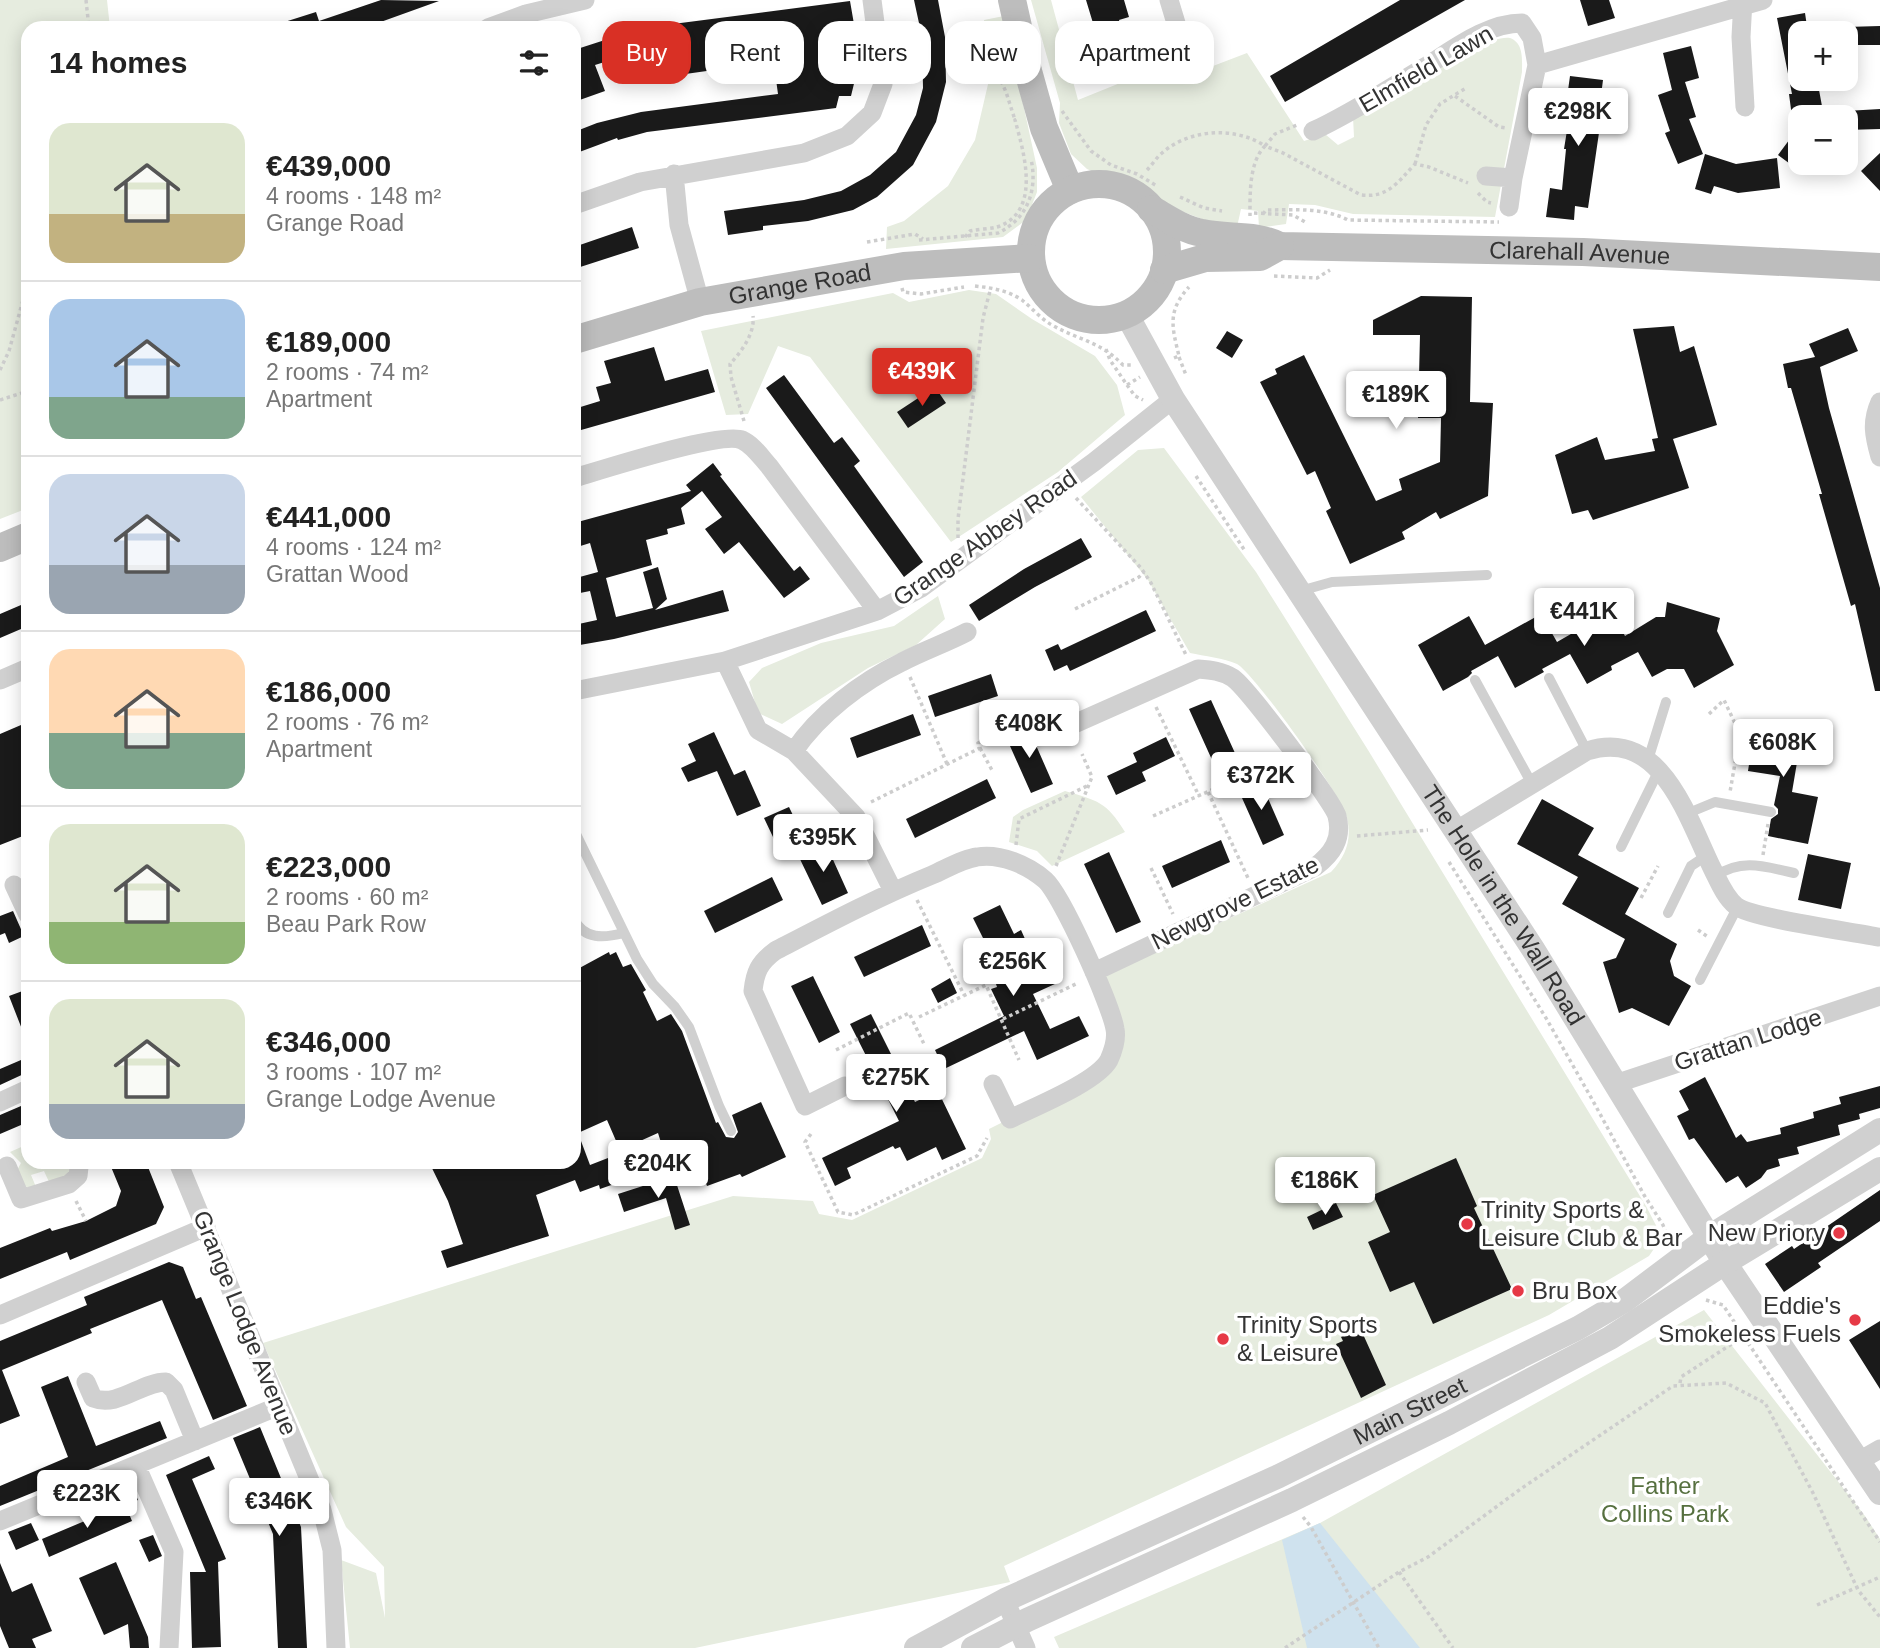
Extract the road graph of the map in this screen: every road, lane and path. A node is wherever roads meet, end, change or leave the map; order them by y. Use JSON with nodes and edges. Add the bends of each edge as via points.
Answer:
{"nodes":[{"id":1,"x":86,"y":0,"type":"edge"},
{"id":2,"x":584,"y":0,"type":"edge"},
{"id":3,"x":872,"y":0,"type":"edge"},
{"id":4,"x":1012,"y":0,"type":"edge"},
{"id":5,"x":1169,"y":0,"type":"edge"},
{"id":6,"x":1763,"y":0,"type":"edge"},
{"id":7,"x":1743,"y":3,"type":"edge"},
{"id":8,"x":88,"y":21,"type":"edge"},
{"id":9,"x":508,"y":21,"type":"edge"},
{"id":10,"x":1175,"y":21,"type":"edge"},
{"id":11,"x":1537,"y":65,"type":"junction"},
{"id":12,"x":1002,"y":84,"type":"edge"},
{"id":13,"x":1466,"y":88,"type":"dead end"},
{"id":14,"x":1455,"y":96,"type":"junction"},
{"id":15,"x":1745,"y":107,"type":"dead end"},
{"id":16,"x":1015,"y":120,"type":"dead end"},
{"id":17,"x":1071,"y":122,"type":"dead end"},
{"id":18,"x":1524,"y":130,"type":"junction"},
{"id":19,"x":1313,"y":131,"type":"joint"},
{"id":20,"x":1020,"y":140,"type":"dead end"},
{"id":21,"x":1265,"y":146,"type":"junction"},
{"id":22,"x":1415,"y":164,"type":"junction"},
{"id":23,"x":1147,"y":170,"type":"dead end"},
{"id":24,"x":674,"y":174,"type":"junction"},
{"id":25,"x":1486,"y":176,"type":"dead end"},
{"id":26,"x":1513,"y":178,"type":"junction"},
{"id":27,"x":1070,"y":190,"type":"junction"},
{"id":28,"x":1164,"y":198,"type":"junction"},
{"id":29,"x":581,"y":203,"type":"edge"},
{"id":30,"x":1509,"y":207,"type":"junction"},
{"id":31,"x":1226,"y":211,"type":"dead end"},
{"id":32,"x":924,"y":240,"type":"junction"},
{"id":33,"x":917,"y":241,"type":"dead end"},
{"id":34,"x":867,"y":242,"type":"dead end"},
{"id":35,"x":1280,"y":246,"type":"junction"},
{"id":36,"x":1030,"y":258,"type":"junction"},
{"id":37,"x":1880,"y":267,"type":"edge"},
{"id":38,"x":1164,"y":270,"type":"junction"},
{"id":39,"x":1195,"y":282,"type":"dead end"},
{"id":40,"x":975,"y":286,"type":"dead end"},
{"id":41,"x":991,"y":287,"type":"junction"},
{"id":42,"x":901,"y":288,"type":"dead end"},
{"id":43,"x":951,"y":289,"type":"dead end"},
{"id":44,"x":750,"y":293,"type":"junction"},
{"id":45,"x":700,"y":302,"type":"junction"},
{"id":46,"x":21,"y":307,"type":"edge"},
{"id":47,"x":1127,"y":315,"type":"junction"},
{"id":48,"x":581,"y":338,"type":"edge"},
{"id":49,"x":1181,"y":364,"type":"dead end"},
{"id":50,"x":0,"y":370,"type":"edge"},
{"id":51,"x":21,"y":393,"type":"edge"},
{"id":52,"x":1173,"y":399,"type":"junction"},
{"id":53,"x":0,"y":400,"type":"edge"},
{"id":54,"x":1142,"y":400,"type":"dead end"},
{"id":55,"x":1880,"y":402,"type":"edge"},
{"id":56,"x":742,"y":440,"type":"junction"},
{"id":57,"x":1880,"y":457,"type":"edge"},
{"id":58,"x":1194,"y":473,"type":"dead end"},
{"id":59,"x":581,"y":476,"type":"edge"},
{"id":60,"x":1076,"y":498,"type":"dead end"},
{"id":61,"x":21,"y":539,"type":"edge"},
{"id":62,"x":0,"y":548,"type":"edge"},
{"id":63,"x":965,"y":555,"type":"junction"},
{"id":64,"x":1252,"y":562,"type":"dead end"},
{"id":65,"x":1144,"y":572,"type":"junction"},
{"id":66,"x":1487,"y":575,"type":"dead end"},
{"id":67,"x":1300,"y":592,"type":"junction"},
{"id":68,"x":1075,"y":608,"type":"dead end"},
{"id":69,"x":877,"y":611,"type":"junction"},
{"id":70,"x":967,"y":632,"type":"dead end"},
{"id":71,"x":1186,"y":656,"type":"dead end"},
{"id":72,"x":725,"y":661,"type":"junction"},
{"id":73,"x":21,"y":671,"type":"edge"},
{"id":74,"x":909,"y":676,"type":"dead end"},
{"id":75,"x":1549,"y":678,"type":"dead end"},
{"id":76,"x":0,"y":680,"type":"edge"},
{"id":77,"x":1475,"y":680,"type":"dead end"},
{"id":78,"x":581,"y":690,"type":"edge"},
{"id":79,"x":1666,"y":702,"type":"dead end"},
{"id":80,"x":1156,"y":706,"type":"dead end"},
{"id":81,"x":1709,"y":714,"type":"dead end"},
{"id":82,"x":1074,"y":724,"type":"dead end"},
{"id":83,"x":1012,"y":727,"type":"dead end"},
{"id":84,"x":980,"y":748,"type":"junction"},
{"id":85,"x":794,"y":751,"type":"junction"},
{"id":86,"x":1587,"y":751,"type":"junction"},
{"id":87,"x":1082,"y":754,"type":"dead end"},
{"id":88,"x":1277,"y":761,"type":"dead end"},
{"id":89,"x":947,"y":764,"type":"junction"},
{"id":90,"x":1654,"y":765,"type":"junction"},
{"id":91,"x":993,"y":772,"type":"dead end"},
{"id":92,"x":1532,"y":784,"type":"junction"},
{"id":93,"x":1090,"y":785,"type":"junction"},
{"id":94,"x":1208,"y":792,"type":"junction"},
{"id":95,"x":1199,"y":796,"type":"junction"},
{"id":96,"x":871,"y":802,"type":"dead end"},
{"id":97,"x":1728,"y":804,"type":"junction"},
{"id":98,"x":1770,"y":812,"type":"joint"},
{"id":99,"x":1686,"y":814,"type":"junction"},
{"id":100,"x":1153,"y":816,"type":"dead end"},
{"id":101,"x":1428,"y":830,"type":"dead end"},
{"id":102,"x":1455,"y":831,"type":"junction"},
{"id":103,"x":1336,"y":839,"type":"junction"},
{"id":104,"x":581,"y":847,"type":"edge"},
{"id":105,"x":1016,"y":847,"type":"dead end"},
{"id":106,"x":1621,"y":847,"type":"dead end"},
{"id":107,"x":1443,"y":853,"type":"dead end"},
{"id":108,"x":1706,"y":856,"type":"junction"},
{"id":109,"x":1658,"y":866,"type":"dead end"},
{"id":110,"x":1761,"y":866,"type":"junction"},
{"id":111,"x":1151,"y":868,"type":"dead end"},
{"id":112,"x":1054,"y":871,"type":"dead end"},
{"id":113,"x":1794,"y":873,"type":"dead end"},
{"id":114,"x":1716,"y":876,"type":"junction"},
{"id":115,"x":1249,"y":880,"type":"dead end"},
{"id":116,"x":901,"y":887,"type":"junction"},
{"id":117,"x":1641,"y":898,"type":"dead end"},
{"id":118,"x":1737,"y":908,"type":"junction"},
{"id":119,"x":1668,"y":913,"type":"dead end"},
{"id":120,"x":1174,"y":916,"type":"dead end"},
{"id":121,"x":581,"y":930,"type":"edge"},
{"id":122,"x":624,"y":933,"type":"junction"},
{"id":123,"x":1878,"y":937,"type":"dead end"},
{"id":124,"x":1086,"y":977,"type":"junction"},
{"id":125,"x":1700,"y":980,"type":"dead end"},
{"id":126,"x":964,"y":995,"type":"junction"},
{"id":127,"x":1880,"y":996,"type":"edge"},
{"id":128,"x":919,"y":1017,"type":"dead end"},
{"id":129,"x":1003,"y":1019,"type":"junction"},
{"id":130,"x":924,"y":1044,"type":"dead end"},
{"id":131,"x":836,"y":1050,"type":"dead end"},
{"id":132,"x":1019,"y":1060,"type":"dead end"},
{"id":133,"x":993,"y":1084,"type":"dead end"},
{"id":134,"x":1615,"y":1084,"type":"junction"},
{"id":135,"x":845,"y":1086,"type":"dead end"},
{"id":136,"x":21,"y":1092,"type":"edge"},
{"id":137,"x":0,"y":1102,"type":"edge"},
{"id":138,"x":1880,"y":1130,"type":"edge"},
{"id":139,"x":731,"y":1131,"type":"dead end"},
{"id":140,"x":811,"y":1134,"type":"dead end"},
{"id":141,"x":987,"y":1138,"type":"dead end"},
{"id":142,"x":7,"y":1166,"type":"dead end"},
{"id":143,"x":78,"y":1169,"type":"edge"},
{"id":144,"x":181,"y":1169,"type":"edge"},
{"id":145,"x":1880,"y":1169,"type":"edge"},
{"id":146,"x":206,"y":1227,"type":"junction"},
{"id":147,"x":1709,"y":1237,"type":"junction"},
{"id":148,"x":1664,"y":1246,"type":"dead end"},
{"id":149,"x":1725,"y":1263,"type":"junction"},
{"id":150,"x":1702,"y":1299,"type":"dead end"},
{"id":151,"x":0,"y":1315,"type":"edge"},
{"id":152,"x":1744,"y":1336,"type":"junction"},
{"id":153,"x":86,"y":1382,"type":"dead end"},
{"id":154,"x":1680,"y":1384,"type":"junction"},
{"id":155,"x":279,"y":1406,"type":"junction"},
{"id":156,"x":195,"y":1441,"type":"junction"},
{"id":157,"x":1870,"y":1455,"type":"edge"},
{"id":158,"x":136,"y":1465,"type":"junction"},
{"id":159,"x":1880,"y":1493,"type":"edge"},
{"id":160,"x":0,"y":1521,"type":"edge"},
{"id":161,"x":1311,"y":1527,"type":"dead end"},
{"id":162,"x":1880,"y":1542,"type":"edge"},
{"id":163,"x":1399,"y":1573,"type":"junction"},
{"id":164,"x":1880,"y":1577,"type":"edge"},
{"id":165,"x":1857,"y":1587,"type":"junction"},
{"id":166,"x":1005,"y":1600,"type":"junction"},
{"id":167,"x":1354,"y":1603,"type":"junction"},
{"id":168,"x":1817,"y":1605,"type":"dead end"},
{"id":169,"x":1880,"y":1616,"type":"edge"},
{"id":170,"x":1022,"y":1637,"type":"edge"},
{"id":171,"x":169,"y":1648,"type":"edge"},
{"id":172,"x":336,"y":1648,"type":"edge"},
{"id":173,"x":916,"y":1648,"type":"edge"},
{"id":174,"x":973,"y":1648,"type":"edge"},
{"id":175,"x":1285,"y":1648,"type":"edge"},
{"id":176,"x":1379,"y":1648,"type":"edge"},
{"id":177,"x":1453,"y":1648,"type":"edge"}],
"edges":[{"from":1,"to":8,"type":"path"},
{"from":2,"to":9,"type":"street"},
{"from":3,"to":24,"type":"street","via":[[883,84],[872,113],[847,136],[804,153]]},
{"from":4,"to":27,"type":"main road","via":[[1044,128]]},
{"from":5,"to":10,"type":"street"},
{"from":6,"to":7,"type":"street"},
{"from":7,"to":11,"type":"street"},
{"from":7,"to":15,"type":"street"},
{"from":11,"to":18,"type":"street","name":"Elmfield Lawn"},
{"from":11,"to":19,"type":"street","name":"Elmfield Lawn","via":[[1532,38],[1522,23],[1506,23],[1468,41],[1340,127]]},
{"from":12,"to":16,"type":"path"},
{"from":13,"to":14,"type":"path"},
{"from":14,"to":18,"type":"path","via":[[1499,127]]},
{"from":14,"to":22,"type":"path","via":[[1440,104],[1426,125]]},
{"from":17,"to":28,"type":"path","via":[[1091,151],[1111,165],[1137,174]]},
{"from":18,"to":26,"type":"street","name":"Elmfield Lawn"},
{"from":19,"to":21,"type":"path","via":[[1299,124],[1275,134]]},
{"from":20,"to":32,"type":"path","via":[[1027,146],[1032,164],[1025,212],[998,233]]},
{"from":21,"to":22,"type":"path","via":[[1361,195],[1375,197]]},
{"from":21,"to":23,"type":"path","via":[[1255,139],[1208,132],[1181,141]]},
{"from":21,"to":30,"type":"path","via":[[1258,153],[1250,213],[1311,210],[1336,213],[1348,220],[1511,223]]},
{"from":22,"to":30,"type":"path","via":[[1465,180],[1487,202]]},
{"from":24,"to":29,"type":"street"},
{"from":24,"to":45,"type":"street","via":[[679,225]]},
{"from":25,"to":26,"type":"street"},
{"from":26,"to":30,"type":"street","name":"Elmfield Lawn"},
{"from":27,"to":28,"type":"main road","via":[[1090,184],[1111,185]]},
{"from":27,"to":36,"type":"main road","via":[[1040,218]]},
{"from":28,"to":31,"type":"path"},
{"from":28,"to":35,"type":"main road","name":"Clarehall Avenue","via":[[1184,227],[1262,238]]},
{"from":28,"to":38,"type":"main road","via":[[1160,220],[1166,240]]},
{"from":32,"to":33,"type":"path"},
{"from":32,"to":34,"type":"path","via":[[915,234]]},
{"from":35,"to":37,"type":"main road","name":"Clarehall Avenue","via":[[1583,252]]},
{"from":35,"to":38,"type":"main road","name":"Clarehall Avenue","via":[[1260,257],[1205,258]]},
{"from":36,"to":44,"type":"main road","name":"Grange Road","via":[[904,266]]},
{"from":36,"to":47,"type":"main road","via":[[1035,279],[1047,298],[1064,312],[1084,320],[1106,321]]},
{"from":38,"to":47,"type":"main road","via":[[1146,302]]},
{"from":39,"to":49,"type":"path","via":[[1179,299],[1171,324]]},
{"from":40,"to":41,"type":"path"},
{"from":41,"to":54,"type":"path","via":[[1022,301],[1052,325],[1106,349],[1135,397]]},
{"from":41,"to":63,"type":"path","via":[[983,318],[958,519],[959,544]]},
{"from":42,"to":43,"type":"path","via":[[921,293]]},
{"from":44,"to":45,"type":"main road","name":"Grange Road"},
{"from":44,"to":56,"type":"path","via":[[754,326],[730,364],[744,420]]},
{"from":45,"to":48,"type":"main road","name":"Grange Road"},
{"from":46,"to":50,"type":"path"},
{"from":47,"to":52,"type":"street","name":"The Hole in the Wall Road"},
{"from":51,"to":53,"type":"path"},
{"from":52,"to":63,"type":"street","name":"Grange Abbey Road"},
{"from":52,"to":67,"type":"street","name":"The Hole in the Wall Road"},
{"from":55,"to":57,"type":"street","via":[[1873,434]]},
{"from":56,"to":59,"type":"street","via":[[709,441]]},
{"from":56,"to":69,"type":"street","via":[[769,466]]},
{"from":58,"to":64,"type":"path"},
{"from":60,"to":65,"type":"path"},
{"from":61,"to":62,"type":"main road"},
{"from":63,"to":69,"type":"street","name":"Grange Abbey Road","via":[[921,588]]},
{"from":65,"to":68,"type":"path"},
{"from":65,"to":71,"type":"path"},
{"from":66,"to":67,"type":"lane","via":[[1332,582]]},
{"from":67,"to":102,"type":"street","name":"The Hole in the Wall Road"},
{"from":69,"to":72,"type":"street","name":"Grange Abbey Road"},
{"from":70,"to":85,"type":"street","via":[[900,663],[834,705]]},
{"from":72,"to":78,"type":"street","name":"Grange Abbey Road"},
{"from":72,"to":85,"type":"street","via":[[758,730]]},
{"from":73,"to":76,"type":"street"},
{"from":74,"to":89,"type":"path"},
{"from":75,"to":86,"type":"lane"},
{"from":77,"to":92,"type":"lane"},
{"from":79,"to":90,"type":"lane"},
{"from":80,"to":95,"type":"path"},
{"from":81,"to":97,"type":"path","via":[[1724,700],[1740,734]]},
{"from":82,"to":103,"type":"street","name":"Newgrove Estate","via":[[1198,669],[1217,670],[1251,695],[1299,760],[1336,814]]},
{"from":83,"to":84,"type":"path","via":[[978,743]]},
{"from":84,"to":89,"type":"path"},
{"from":84,"to":91,"type":"path"},
{"from":85,"to":116,"type":"street","via":[[856,817]]},
{"from":86,"to":90,"type":"street","via":[[1623,747]]},
{"from":86,"to":92,"type":"street"},
{"from":87,"to":93,"type":"path","via":[[1092,777]]},
{"from":88,"to":94,"type":"path"},
{"from":89,"to":96,"type":"path"},
{"from":90,"to":99,"type":"street","via":[[1672,785]]},
{"from":90,"to":106,"type":"lane"},
{"from":92,"to":102,"type":"street"},
{"from":93,"to":105,"type":"path","via":[[1020,819]]},
{"from":93,"to":112,"type":"path"},
{"from":94,"to":95,"type":"path"},
{"from":94,"to":115,"type":"path"},
{"from":95,"to":100,"type":"path"},
{"from":97,"to":98,"type":"lane"},
{"from":97,"to":99,"type":"lane","via":[[1715,802]]},
{"from":98,"to":110,"type":"path"},
{"from":99,"to":108,"type":"street"},
{"from":101,"to":103,"type":"path"},
{"from":102,"to":134,"type":"street","name":"The Hole in the Wall Road"},
{"from":103,"to":124,"type":"street","name":"Newgrove Estate","via":[[1331,855],[1315,867]]},
{"from":104,"to":122,"type":"lane"},
{"from":107,"to":148,"type":"path","name":"The Hole in the Wall Road","via":[[1546,1018],[1664,1225]]},
{"from":108,"to":114,"type":"street"},
{"from":108,"to":119,"type":"lane","via":[[1691,866]]},
{"from":109,"to":117,"type":"path"},
{"from":110,"to":113,"type":"lane"},
{"from":110,"to":114,"type":"lane","via":[[1727,868]]},
{"from":111,"to":120,"type":"path"},
{"from":114,"to":118,"type":"street"},
{"from":116,"to":124,"type":"street","via":[[977,857],[1001,858],[1024,866],[1056,894]]},
{"from":116,"to":126,"type":"path"},
{"from":116,"to":135,"type":"street","via":[[775,951],[755,973],[752,991],[805,1106]]},
{"from":118,"to":123,"type":"street"},
{"from":118,"to":125,"type":"lane"},
{"from":121,"to":122,"type":"lane","via":[[592,936]]},
{"from":122,"to":139,"type":"lane","via":[[653,984],[689,1027]]},
{"from":124,"to":129,"type":"path"},
{"from":124,"to":133,"type":"street","via":[[1115,1030],[1114,1048],[1097,1075],[1010,1119]]},
{"from":126,"to":128,"type":"path"},
{"from":126,"to":129,"type":"path","via":[[986,985]]},
{"from":127,"to":134,"type":"street","name":"Grattan Lodge"},
{"from":129,"to":132,"type":"path"},
{"from":130,"to":131,"type":"path","via":[[909,1013]]},
{"from":134,"to":147,"type":"street","name":"The Hole in the Wall Road"},
{"from":136,"to":137,"type":"street"},
{"from":138,"to":147,"type":"street","name":"Main Street"},
{"from":140,"to":141,"type":"path","via":[[805,1142],[838,1212],[853,1215],[977,1156]]},
{"from":142,"to":143,"type":"street","via":[[21,1199],[69,1184],[78,1176]]},
{"from":144,"to":146,"type":"street","name":"Grange Lodge Avenue"},
{"from":145,"to":149,"type":"street","name":"Main Street"},
{"from":146,"to":151,"type":"street"},
{"from":146,"to":155,"type":"street","name":"Grange Lodge Avenue"},
{"from":147,"to":149,"type":"street","name":"The Hole in the Wall Road"},
{"from":147,"to":166,"type":"street","name":"Main Street","via":[[1624,1301],[1562,1337],[1279,1476]]},
{"from":149,"to":157,"type":"street","name":"The Hole in the Wall Road"},
{"from":149,"to":170,"type":"street","name":"Main Street","via":[[1610,1338]]},
{"from":150,"to":152,"type":"path","via":[[1723,1305]]},
{"from":152,"to":154,"type":"path","via":[[1681,1377]]},
{"from":152,"to":162,"type":"path"},
{"from":153,"to":156,"type":"street","via":[[93,1398],[102,1402],[166,1382],[174,1390]]},
{"from":154,"to":163,"type":"path"},
{"from":154,"to":165,"type":"path","via":[[1726,1383],[1765,1403]]},
{"from":155,"to":156,"type":"street"},
{"from":155,"to":172,"type":"street","name":"Grange Lodge Avenue","via":[[332,1550]]},
{"from":156,"to":158,"type":"street"},
{"from":157,"to":159,"type":"street","name":"The Hole in the Wall Road"},
{"from":158,"to":160,"type":"street"},
{"from":158,"to":171,"type":"street","via":[[174,1552]]},
{"from":161,"to":167,"type":"path"},
{"from":163,"to":167,"type":"path"},
{"from":163,"to":177,"type":"path"},
{"from":164,"to":165,"type":"path"},
{"from":165,"to":168,"type":"path"},
{"from":165,"to":169,"type":"path"},
{"from":166,"to":170,"type":"street"},
{"from":166,"to":173,"type":"street","name":"Main Street"},
{"from":167,"to":175,"type":"path"},
{"from":167,"to":176,"type":"path"},
{"from":170,"to":174,"type":"street","name":"Main Street"}]}
